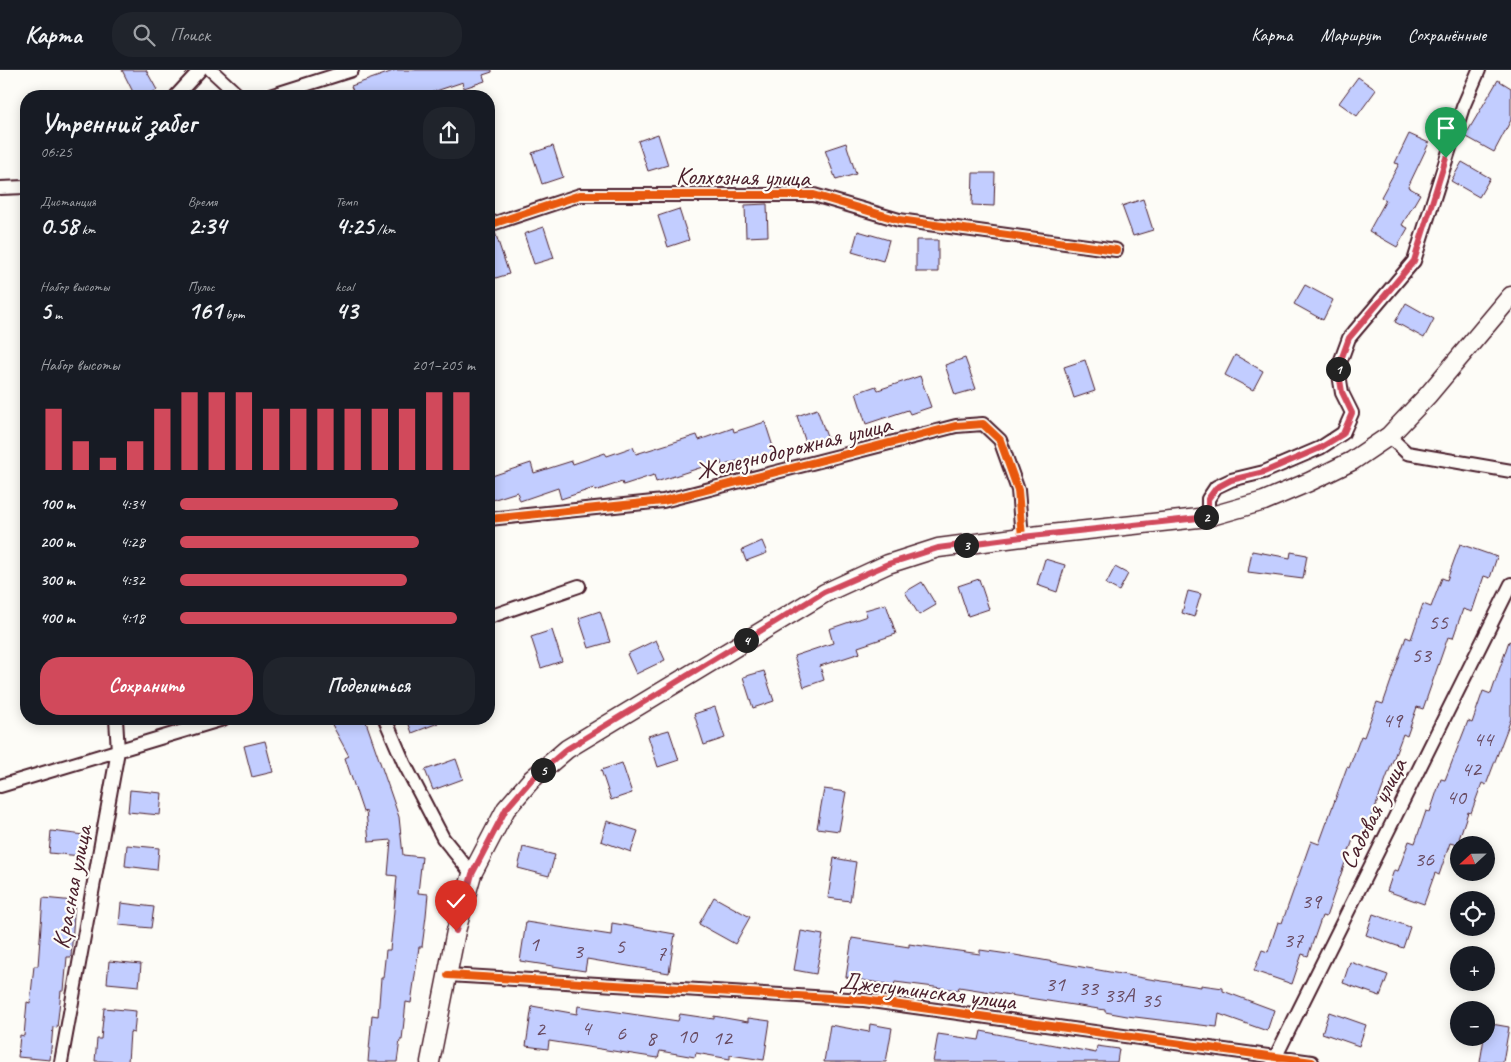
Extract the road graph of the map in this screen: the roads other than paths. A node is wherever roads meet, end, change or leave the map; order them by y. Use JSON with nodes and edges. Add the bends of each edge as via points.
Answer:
{"nodes":[{"id":1,"x":200,"y":70,"type":"edge"},
{"id":2,"x":211,"y":70,"type":"edge"},
{"id":3,"x":352,"y":70,"type":"edge"},
{"id":4,"x":1479,"y":70,"type":"edge"},
{"id":5,"x":182,"y":90,"type":"edge"},
{"id":6,"x":233,"y":90,"type":"edge"},
{"id":7,"x":289,"y":90,"type":"edge"},
{"id":8,"x":20,"y":187,"type":"edge"},
{"id":9,"x":0,"y":188,"type":"edge"},
{"id":10,"x":495,"y":223,"type":"edge"},
{"id":11,"x":1116,"y":250,"type":"dead end"},
{"id":12,"x":1511,"y":296,"type":"edge"},
{"id":13,"x":1389,"y":436,"type":"junction"},
{"id":14,"x":1511,"y":471,"type":"edge"},
{"id":15,"x":1208,"y":517,"type":"junction"},
{"id":16,"x":495,"y":518,"type":"edge"},
{"id":17,"x":1022,"y":537,"type":"junction"},
{"id":18,"x":1511,"y":584,"type":"edge"},
{"id":19,"x":579,"y":586,"type":"dead end"},
{"id":20,"x":495,"y":614,"type":"edge"},
{"id":21,"x":116,"y":725,"type":"edge"},
{"id":22,"x":202,"y":725,"type":"edge"},
{"id":23,"x":388,"y":725,"type":"edge"},
{"id":24,"x":118,"y":751,"type":"junction"},
{"id":25,"x":0,"y":786,"type":"edge"},
{"id":26,"x":472,"y":874,"type":"junction"},
{"id":27,"x":448,"y":974,"type":"junction"},
{"id":28,"x":1274,"y":1059,"type":"edge"},
{"id":29,"x":61,"y":1062,"type":"edge"},
{"id":30,"x":430,"y":1062,"type":"edge"},
{"id":31,"x":1312,"y":1062,"type":"edge"}],
"edges":[{"from":1,"to":5,"type":"street"},
{"from":2,"to":6,"type":"street"},
{"from":3,"to":7,"type":"street"},
{"from":4,"to":15,"type":"street","via":[[1463,107],[1414,261],[1349,338],[1338,368],[1342,392],[1352,413],[1343,434],[1312,452],[1216,488],[1208,499]]},
{"from":8,"to":9,"type":"street"},
{"from":10,"to":11,"type":"street","name":"Колхозная улица","via":[[580,196],[814,195],[898,220]]},
{"from":12,"to":13,"type":"main road"},
{"from":13,"to":14,"type":"street","via":[[1407,453]]},
{"from":13,"to":15,"type":"main road","via":[[1352,461],[1309,482],[1264,501]]},
{"from":15,"to":17,"type":"main road"},
{"from":16,"to":17,"type":"street","name":"Железнодорожная улица","via":[[663,501],[956,426],[984,424],[1000,440],[1018,490]]},
{"from":17,"to":26,"type":"main road","via":[[938,548],[888,564],[824,592],[567,749],[532,779],[506,809]]},
{"from":18,"to":28,"type":"street","name":"Садовая улица"},
{"from":19,"to":20,"type":"street"},
{"from":21,"to":24,"type":"street","name":"Красная улица"},
{"from":22,"to":24,"type":"street"},
{"from":23,"to":26,"type":"street","via":[[443,838]]},
{"from":24,"to":25,"type":"street"},
{"from":24,"to":29,"type":"street","name":"Красная улица"},
{"from":26,"to":27,"type":"main road"},
{"from":27,"to":28,"type":"street","name":"Джегутинская улица","via":[[864,1000]]},
{"from":27,"to":30,"type":"main road"},
{"from":28,"to":31,"type":"street","name":"Джегутинская улица"}]}
